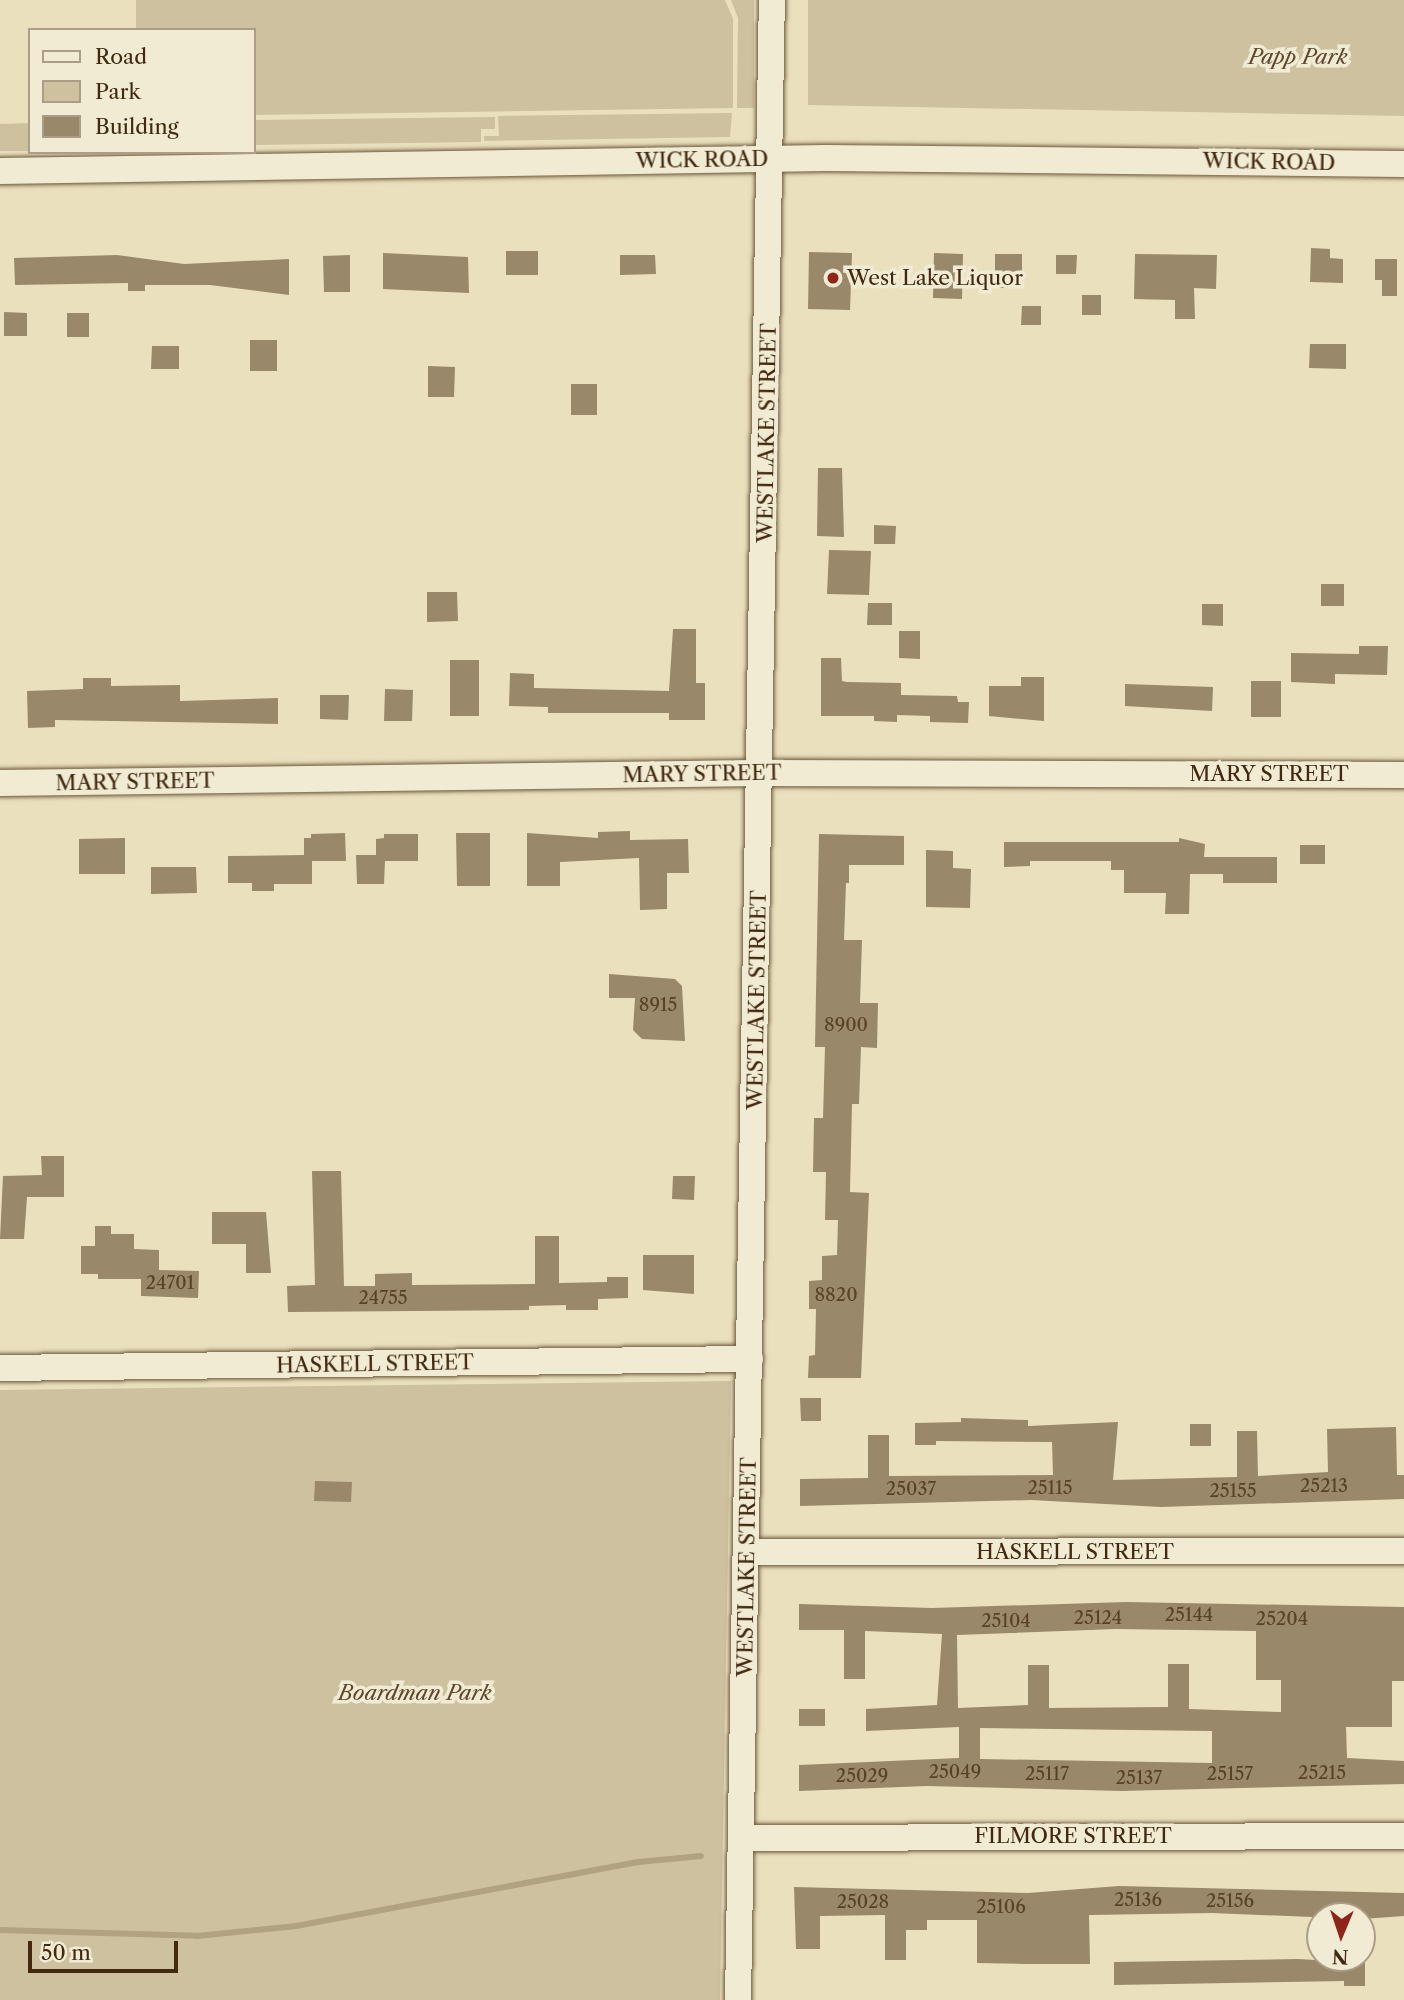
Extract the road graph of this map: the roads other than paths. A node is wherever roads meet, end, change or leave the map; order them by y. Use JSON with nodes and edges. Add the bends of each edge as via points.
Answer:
{"nodes":[{"id":1,"x":772,"y":0,"type":"edge"},
{"id":2,"x":772,"y":159,"type":"junction"},
{"id":3,"x":1404,"y":164,"type":"edge"},
{"id":4,"x":0,"y":171,"type":"edge"},
{"id":5,"x":761,"y":773,"type":"junction"},
{"id":6,"x":1404,"y":775,"type":"edge"},
{"id":7,"x":0,"y":783,"type":"edge"},
{"id":8,"x":750,"y":1359,"type":"junction"},
{"id":9,"x":0,"y":1368,"type":"edge"},
{"id":10,"x":1404,"y":1551,"type":"edge"},
{"id":11,"x":747,"y":1552,"type":"junction"},
{"id":12,"x":1404,"y":1836,"type":"edge"},
{"id":13,"x":742,"y":1838,"type":"junction"},
{"id":14,"x":738,"y":2000,"type":"edge"}],
"edges":[{"from":1,"to":2,"type":"street","name":"WESTLAKE STREET"},
{"from":2,"to":3,"type":"street","name":"WICK ROAD"},
{"from":2,"to":4,"type":"street","name":"WICK ROAD"},
{"from":2,"to":5,"type":"street","name":"WESTLAKE STREET"},
{"from":5,"to":6,"type":"street","name":"MARY STREET"},
{"from":5,"to":7,"type":"street","name":"MARY STREET"},
{"from":5,"to":8,"type":"street","name":"WESTLAKE STREET"},
{"from":8,"to":9,"type":"street","name":"HASKELL STREET"},
{"from":8,"to":11,"type":"street","name":"WESTLAKE STREET"},
{"from":10,"to":11,"type":"street","name":"HASKELL STREET"},
{"from":11,"to":13,"type":"street","name":"WESTLAKE STREET"},
{"from":12,"to":13,"type":"street","name":"FILMORE STREET"},
{"from":13,"to":14,"type":"street","name":"WESTLAKE STREET"}]}
